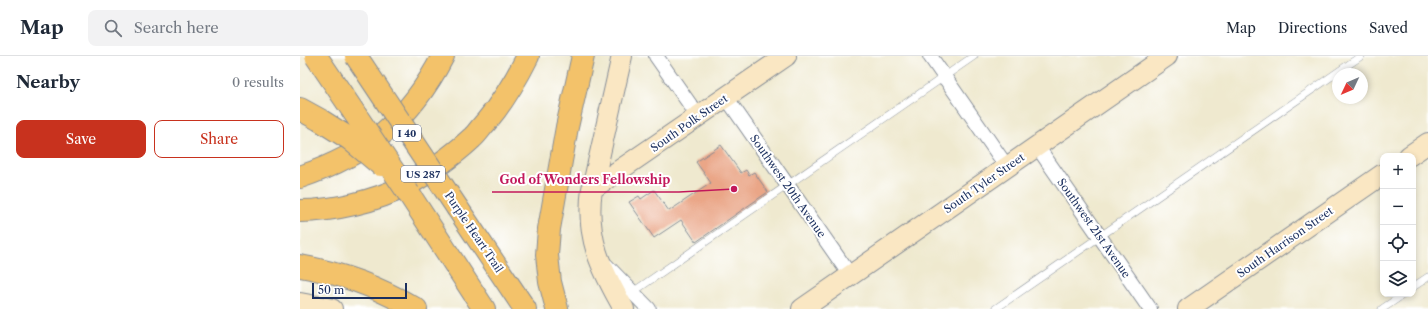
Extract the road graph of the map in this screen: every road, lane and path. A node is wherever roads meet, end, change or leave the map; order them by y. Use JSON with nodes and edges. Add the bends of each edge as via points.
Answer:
{"nodes":[{"id":1,"x":316,"y":56,"type":"edge"},
{"id":2,"x":356,"y":56,"type":"edge"},
{"id":3,"x":443,"y":56,"type":"edge"},
{"id":4,"x":528,"y":56,"type":"edge"},
{"id":5,"x":572,"y":56,"type":"edge"},
{"id":6,"x":584,"y":56,"type":"edge"},
{"id":7,"x":622,"y":56,"type":"edge"},
{"id":8,"x":656,"y":56,"type":"edge"},
{"id":9,"x":786,"y":56,"type":"edge"},
{"id":10,"x":930,"y":56,"type":"edge"},
{"id":11,"x":974,"y":56,"type":"edge"},
{"id":12,"x":1167,"y":56,"type":"edge"},
{"id":13,"x":1361,"y":56,"type":"edge"},
{"id":14,"x":944,"y":76,"type":"junction"},
{"id":15,"x":726,"y":97,"type":"junction"},
{"id":16,"x":300,"y":109,"type":"edge"},
{"id":17,"x":698,"y":116,"type":"junction"},
{"id":18,"x":567,"y":127,"type":"junction"},
{"id":19,"x":1428,"y":143,"type":"edge"},
{"id":20,"x":1037,"y":146,"type":"junction"},
{"id":21,"x":1413,"y":153,"type":"edge"},
{"id":22,"x":1007,"y":167,"type":"junction"},
{"id":23,"x":1380,"y":176,"type":"edge"},
{"id":24,"x":300,"y":177,"type":"edge"},
{"id":25,"x":787,"y":185,"type":"junction"},
{"id":26,"x":592,"y":189,"type":"junction"},
{"id":27,"x":409,"y":194,"type":"junction"},
{"id":28,"x":300,"y":212,"type":"edge"},
{"id":29,"x":1100,"y":236,"type":"junction"},
{"id":30,"x":300,"y":266,"type":"edge"},
{"id":31,"x":850,"y":275,"type":"junction"},
{"id":32,"x":1428,"y":277,"type":"edge"},
{"id":33,"x":1416,"y":286,"type":"edge"},
{"id":34,"x":1400,"y":297,"type":"edge"},
{"id":35,"x":628,"y":301,"type":"edge"},
{"id":36,"x":300,"y":303,"type":"edge"},
{"id":37,"x":1191,"y":308,"type":"edge"},
{"id":38,"x":332,"y":309,"type":"edge"},
{"id":39,"x":416,"y":309,"type":"edge"},
{"id":40,"x":484,"y":309,"type":"edge"},
{"id":41,"x":525,"y":309,"type":"edge"},
{"id":42,"x":558,"y":309,"type":"edge"},
{"id":43,"x":649,"y":309,"type":"edge"},
{"id":44,"x":802,"y":309,"type":"edge"},
{"id":45,"x":994,"y":309,"type":"edge"},
{"id":46,"x":1150,"y":309,"type":"edge"},
{"id":47,"x":1382,"y":309,"type":"edge"}],
"edges":[{"from":1,"to":27,"type":"highway","number":"I 40","bridge":true},
{"from":2,"to":41,"type":"highway","name":"Purple Heart Trail","number":"I 40","bridge":true},
{"from":3,"to":24,"type":"highway","via":[[418,97],[398,121],[379,138],[350,157]]},
{"from":4,"to":28,"type":"highway","number":"US 287","via":[[498,108],[473,138],[441,163],[405,186],[368,200]]},
{"from":5,"to":18,"type":"highway"},
{"from":6,"to":18,"type":"highway"},
{"from":7,"to":26,"type":"main road"},
{"from":8,"to":17,"type":"street"},
{"from":9,"to":15,"type":"main road","name":"South Polk Street"},
{"from":10,"to":14,"type":"street"},
{"from":11,"to":14,"type":"lane"},
{"from":12,"to":20,"type":"main road","name":"South Tyler Street"},
{"from":13,"to":29,"type":"lane"},
{"from":14,"to":22,"type":"street"},
{"from":14,"to":25,"type":"lane"},
{"from":15,"to":17,"type":"main road","name":"South Polk Street"},
{"from":15,"to":25,"type":"street","name":"Southwest 20th Avenue"},
{"from":16,"to":27,"type":"highway","bridge":true,"via":[[350,139],[382,166]]},
{"from":17,"to":26,"type":"main road","name":"South Polk Street"},
{"from":18,"to":42,"type":"highway","via":[[549,229],[547,255],[550,282]]},
{"from":19,"to":21,"type":"main road"},
{"from":20,"to":22,"type":"main road","name":"South Tyler Street"},
{"from":20,"to":29,"type":"street","name":"Southwest 21st Avenue"},
{"from":22,"to":31,"type":"main road","name":"South Tyler Street"},
{"from":23,"to":37,"type":"main road","name":"South Harrison Street"},
{"from":25,"to":31,"type":"street","name":"Southwest 20th Avenue"},
{"from":25,"to":35,"type":"lane"},
{"from":26,"to":35,"type":"main road","via":[[591,224],[597,256],[615,294]]},
{"from":27,"to":40,"type":"highway","number":"I 40"},
{"from":29,"to":45,"type":"lane"},
{"from":29,"to":46,"type":"street","name":"Southwest 21st Avenue"},
{"from":30,"to":39,"type":"highway","via":[[364,284]]},
{"from":31,"to":44,"type":"main road","name":"South Tyler Street"},
{"from":32,"to":33,"type":"lane"},
{"from":34,"to":47,"type":"lane"},
{"from":35,"to":43,"type":"street"},
{"from":36,"to":38,"type":"main road"}]}
